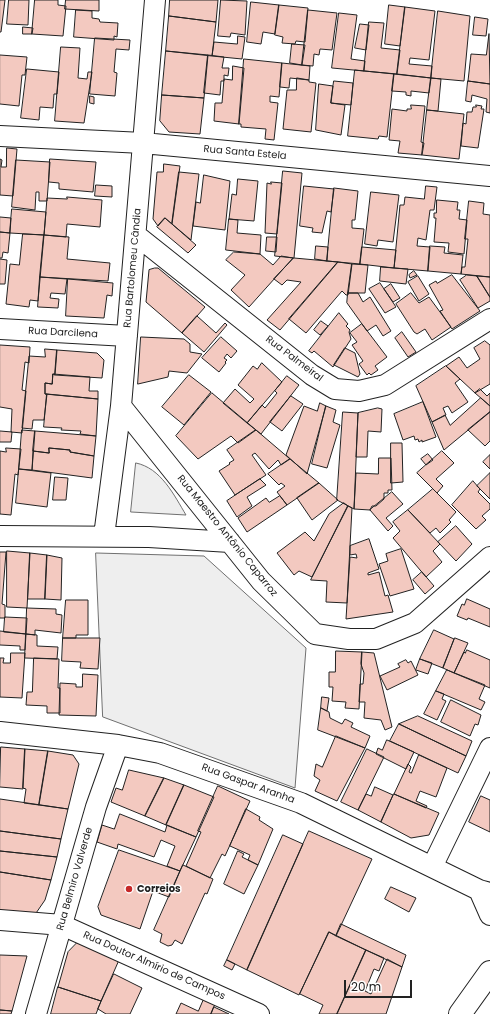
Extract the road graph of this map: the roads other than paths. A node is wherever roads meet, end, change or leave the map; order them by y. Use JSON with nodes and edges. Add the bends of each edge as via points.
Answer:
{"nodes":[{"id":1,"x":155,"y":0,"type":"edge"},
{"id":2,"x":0,"y":136,"type":"edge"},
{"id":3,"x":143,"y":143,"type":"junction"},
{"id":4,"x":490,"y":176,"type":"edge"},
{"id":5,"x":136,"y":235,"type":"junction"},
{"id":6,"x":490,"y":319,"type":"edge"},
{"id":7,"x":0,"y":330,"type":"edge"},
{"id":8,"x":127,"y":336,"type":"junction"},
{"id":9,"x":121,"y":406,"type":"junction"},
{"id":10,"x":0,"y":536,"type":"edge"},
{"id":11,"x":104,"y":536,"type":"junction"},
{"id":12,"x":230,"y":542,"type":"junction"},
{"id":13,"x":490,"y":557,"type":"edge"},
{"id":14,"x":0,"y":732,"type":"edge"},
{"id":15,"x":118,"y":745,"type":"junction"},
{"id":16,"x":490,"y":748,"type":"edge"},
{"id":17,"x":432,"y":867,"type":"junction"},
{"id":18,"x":485,"y":891,"type":"edge"},
{"id":19,"x":490,"y":915,"type":"edge"},
{"id":20,"x":0,"y":920,"type":"edge"},
{"id":21,"x":62,"y":925,"type":"junction"},
{"id":22,"x":490,"y":972,"type":"edge"},
{"id":23,"x":36,"y":1014,"type":"edge"},
{"id":24,"x":259,"y":1014,"type":"edge"},
{"id":25,"x":460,"y":1014,"type":"edge"}],
"edges":[{"from":1,"to":3,"type":"street","name":"Rua Bartolomeu Cândia"},
{"from":2,"to":3,"type":"street","name":"Rua Santa Estela"},
{"from":3,"to":4,"type":"street","name":"Rua Santa Estela"},
{"from":3,"to":5,"type":"street","name":"Rua Bartolomeu Cândia"},
{"from":5,"to":6,"type":"street","name":"Rua Palmeiral","via":[[312,375],[335,389],[359,392],[385,386]]},
{"from":5,"to":8,"type":"street","name":"Rua Bartolomeu Cândia"},
{"from":7,"to":8,"type":"street","name":"Rua Darcilena"},
{"from":8,"to":9,"type":"street","name":"Rua Bartolomeu Cândia"},
{"from":9,"to":11,"type":"street","name":"Rua Bartolomeu Cândia"},
{"from":9,"to":12,"type":"street","name":"Rua Maestro Antônio Caparroz"},
{"from":10,"to":11,"type":"street"},
{"from":11,"to":12,"type":"street"},
{"from":12,"to":13,"type":"street","name":"Rua Maestro Antônio Caparroz","via":[[261,581],[315,634],[349,639],[376,639],[415,623]]},
{"from":14,"to":15,"type":"street","name":"Rua Gaspar Aranha"},
{"from":15,"to":17,"type":"street","name":"Rua Gaspar Aranha","via":[[160,753],[302,803]]},
{"from":15,"to":21,"type":"street","name":"Rua Belmiro Valverde","via":[[96,807]]},
{"from":16,"to":17,"type":"street"},
{"from":17,"to":18,"type":"street","name":"Rua Gaspar Aranha"},
{"from":18,"to":19,"type":"street","name":"Rua Gaspar Aranha"},
{"from":20,"to":21,"type":"street","name":"Rua Doutor Almírio de Campos"},
{"from":21,"to":23,"type":"street","name":"Rua Belmiro Valverde"},
{"from":21,"to":24,"type":"street","name":"Rua Doutor Almírio de Campos"},
{"from":22,"to":25,"type":"main road"}]}
